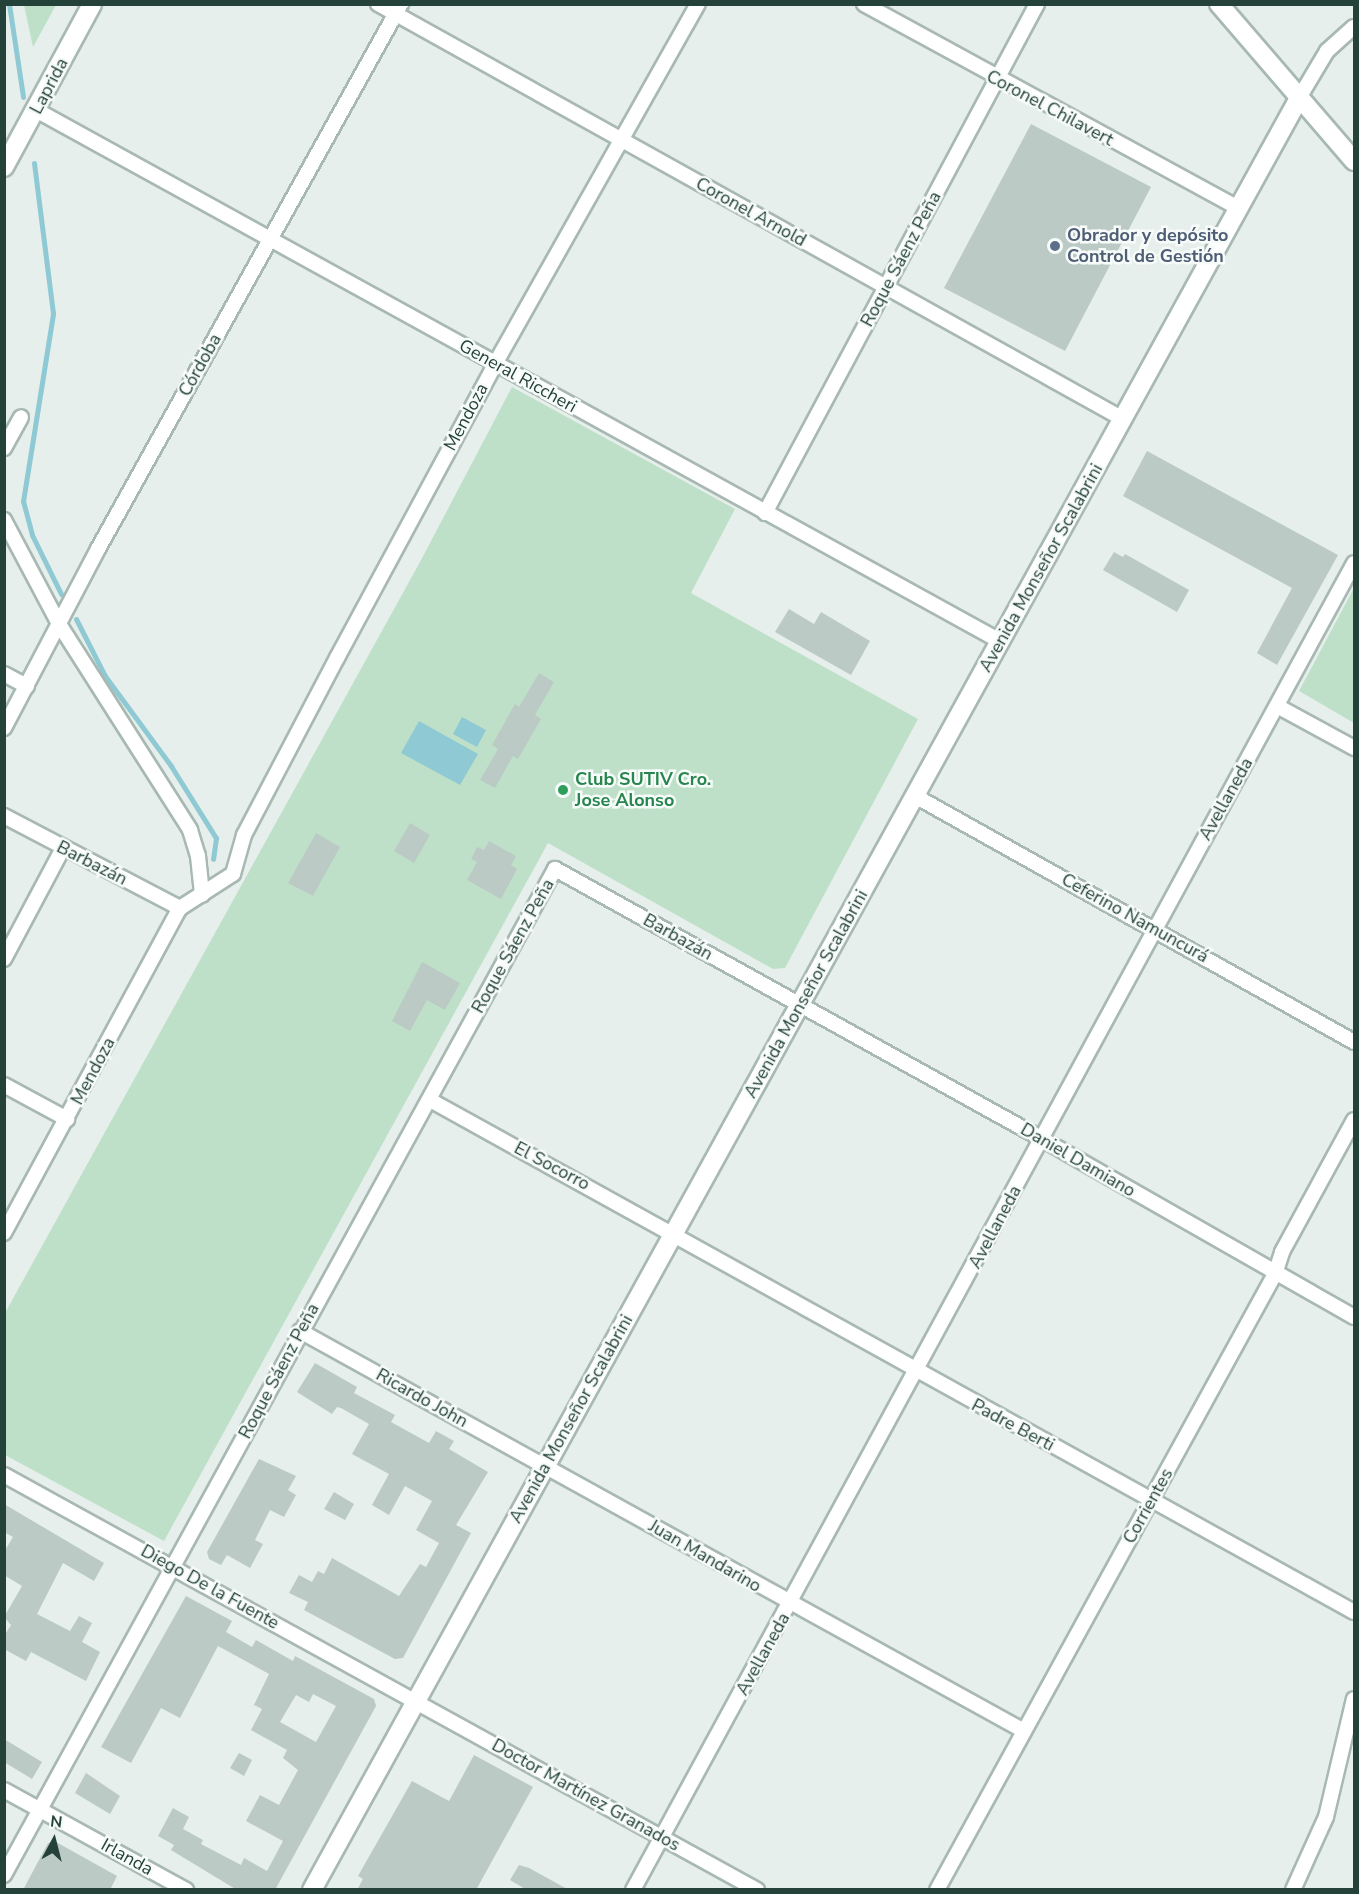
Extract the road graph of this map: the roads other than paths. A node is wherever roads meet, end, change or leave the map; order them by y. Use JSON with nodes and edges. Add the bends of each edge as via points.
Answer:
{"nodes":[{"id":1,"x":93,"y":4,"type":"edge"},
{"id":2,"x":378,"y":4,"type":"edge"},
{"id":3,"x":698,"y":4,"type":"edge"},
{"id":4,"x":864,"y":4,"type":"edge"},
{"id":5,"x":1036,"y":4,"type":"edge"},
{"id":6,"x":1219,"y":4,"type":"edge"},
{"id":7,"x":398,"y":9,"type":"edge"},
{"id":8,"x":1354,"y":27,"type":"edge"},
{"id":9,"x":995,"y":79,"type":"junction"},
{"id":10,"x":1299,"y":98,"type":"junction"},
{"id":11,"x":36,"y":110,"type":"junction"},
{"id":12,"x":620,"y":139,"type":"junction"},
{"id":13,"x":10,"y":146,"type":"edge"},
{"id":14,"x":1354,"y":161,"type":"edge"},
{"id":15,"x":4,"y":167,"type":"edge"},
{"id":16,"x":1238,"y":208,"type":"junction"},
{"id":17,"x":270,"y":240,"type":"junction"},
{"id":18,"x":887,"y":287,"type":"junction"},
{"id":19,"x":495,"y":364,"type":"junction"},
{"id":20,"x":21,"y":417,"type":"dead end"},
{"id":21,"x":1124,"y":419,"type":"junction"},
{"id":22,"x":4,"y":448,"type":"edge"},
{"id":23,"x":765,"y":513,"type":"junction"},
{"id":24,"x":4,"y":520,"type":"edge"},
{"id":25,"x":1354,"y":563,"type":"edge"},
{"id":26,"x":59,"y":624,"type":"junction"},
{"id":27,"x":1000,"y":641,"type":"junction"},
{"id":28,"x":4,"y":674,"type":"edge"},
{"id":29,"x":27,"y":686,"type":"junction"},
{"id":30,"x":1277,"y":706,"type":"junction"},
{"id":31,"x":4,"y":728,"type":"edge"},
{"id":32,"x":1354,"y":748,"type":"edge"},
{"id":33,"x":915,"y":796,"type":"junction"},
{"id":34,"x":4,"y":816,"type":"edge"},
{"id":35,"x":63,"y":848,"type":"junction"},
{"id":36,"x":555,"y":869,"type":"joint"},
{"id":37,"x":202,"y":895,"type":"junction"},
{"id":38,"x":180,"y":908,"type":"junction"},
{"id":39,"x":1155,"y":928,"type":"junction"},
{"id":40,"x":4,"y":959,"type":"edge"},
{"id":41,"x":801,"y":1005,"type":"junction"},
{"id":42,"x":1354,"y":1042,"type":"edge"},
{"id":43,"x":4,"y":1085,"type":"edge"},
{"id":44,"x":430,"y":1100,"type":"junction"},
{"id":45,"x":67,"y":1119,"type":"junction"},
{"id":46,"x":1354,"y":1120,"type":"edge"},
{"id":47,"x":1042,"y":1139,"type":"junction"},
{"id":48,"x":4,"y":1233,"type":"edge"},
{"id":49,"x":675,"y":1233,"type":"junction"},
{"id":50,"x":1275,"y":1274,"type":"junction"},
{"id":51,"x":1354,"y":1317,"type":"edge"},
{"id":52,"x":300,"y":1331,"type":"junction"},
{"id":53,"x":917,"y":1373,"type":"junction"},
{"id":54,"x":545,"y":1466,"type":"junction"},
{"id":55,"x":4,"y":1475,"type":"edge"},
{"id":56,"x":1151,"y":1500,"type":"junction"},
{"id":57,"x":174,"y":1566,"type":"junction"},
{"id":58,"x":790,"y":1605,"type":"junction"},
{"id":59,"x":1354,"y":1612,"type":"edge"},
{"id":60,"x":1354,"y":1698,"type":"edge"},
{"id":61,"x":415,"y":1700,"type":"junction"},
{"id":62,"x":1024,"y":1731,"type":"junction"},
{"id":63,"x":4,"y":1790,"type":"edge"},
{"id":64,"x":40,"y":1809,"type":"junction"},
{"id":65,"x":662,"y":1838,"type":"junction"},
{"id":66,"x":4,"y":1875,"type":"edge"},
{"id":67,"x":186,"y":1890,"type":"edge"},
{"id":68,"x":312,"y":1890,"type":"edge"},
{"id":69,"x":633,"y":1890,"type":"edge"},
{"id":70,"x":757,"y":1890,"type":"edge"},
{"id":71,"x":937,"y":1890,"type":"edge"},
{"id":72,"x":1293,"y":1890,"type":"edge"}],
"edges":[{"from":1,"to":11,"type":"main road","name":"Laprida"},
{"from":2,"to":7,"type":"street","name":"Coronel Arnold"},
{"from":3,"to":12,"type":"street","name":"Mendoza"},
{"from":4,"to":9,"type":"street","name":"Coronel Chilavert"},
{"from":5,"to":9,"type":"street","name":"Roque Sáenz Peña"},
{"from":6,"to":10,"type":"main road"},
{"from":7,"to":12,"type":"street","name":"Coronel Arnold"},
{"from":7,"to":17,"type":"street","name":"Córdoba"},
{"from":8,"to":10,"type":"street","via":[[1327,51]]},
{"from":9,"to":16,"type":"street","name":"Coronel Chilavert"},
{"from":9,"to":18,"type":"street","name":"Roque Sáenz Peña"},
{"from":10,"to":14,"type":"main road"},
{"from":10,"to":16,"type":"main road","name":"Avenida Monseñor Scalabrini"},
{"from":11,"to":13,"type":"main road","name":"Laprida"},
{"from":11,"to":17,"type":"street","name":"General Riccheri"},
{"from":12,"to":18,"type":"street","name":"Coronel Arnold"},
{"from":12,"to":19,"type":"street","name":"Mendoza"},
{"from":13,"to":15,"type":"main road","name":"Laprida"},
{"from":16,"to":21,"type":"main road","name":"Avenida Monseñor Scalabrini"},
{"from":17,"to":19,"type":"street","name":"General Riccheri"},
{"from":17,"to":26,"type":"street","name":"Córdoba"},
{"from":18,"to":21,"type":"street","name":"Coronel Arnold"},
{"from":18,"to":23,"type":"street","name":"Roque Sáenz Peña"},
{"from":19,"to":23,"type":"street","name":"General Riccheri"},
{"from":19,"to":37,"type":"street","name":"Mendoza","via":[[244,835],[233,874]]},
{"from":20,"to":22,"type":"street"},
{"from":21,"to":27,"type":"main road","name":"Avenida Monseñor Scalabrini"},
{"from":23,"to":27,"type":"street","name":"General Riccheri"},
{"from":24,"to":26,"type":"street"},
{"from":25,"to":30,"type":"street","name":"Avellaneda"},
{"from":26,"to":29,"type":"street","name":"Córdoba"},
{"from":26,"to":37,"type":"street","via":[[190,830],[198,856]]},
{"from":27,"to":33,"type":"main road","name":"Avenida Monseñor Scalabrini"},
{"from":28,"to":29,"type":"street"},
{"from":29,"to":31,"type":"street","name":"Córdoba"},
{"from":30,"to":32,"type":"street"},
{"from":30,"to":39,"type":"street","name":"Avellaneda"},
{"from":33,"to":39,"type":"street","name":"Ceferino Namuncurá"},
{"from":33,"to":41,"type":"main road","name":"Avenida Monseñor Scalabrini"},
{"from":34,"to":35,"type":"street","name":"Barbazán"},
{"from":35,"to":38,"type":"street","name":"Barbazán"},
{"from":35,"to":40,"type":"street"},
{"from":36,"to":41,"type":"street","name":"Barbazán"},
{"from":36,"to":44,"type":"street","name":"Roque Sáenz Peña"},
{"from":37,"to":38,"type":"street","name":"Mendoza"},
{"from":38,"to":45,"type":"street","name":"Mendoza"},
{"from":39,"to":42,"type":"street","name":"Ceferino Namuncurá"},
{"from":39,"to":47,"type":"street","name":"Avellaneda"},
{"from":41,"to":47,"type":"street","name":"Daniel Damiano"},
{"from":41,"to":49,"type":"main road","name":"Avenida Monseñor Scalabrini"},
{"from":43,"to":45,"type":"street"},
{"from":44,"to":49,"type":"street","name":"El Socorro"},
{"from":44,"to":52,"type":"street","name":"Roque Sáenz Peña"},
{"from":45,"to":48,"type":"street","name":"Mendoza"},
{"from":46,"to":50,"type":"street","name":"Corrientes","via":[[1282,1252]]},
{"from":47,"to":50,"type":"street","name":"Daniel Damiano"},
{"from":47,"to":53,"type":"street","name":"Avellaneda"},
{"from":49,"to":53,"type":"street","name":"Padre Berti"},
{"from":49,"to":54,"type":"main road","name":"Avenida Monseñor Scalabrini"},
{"from":50,"to":51,"type":"street","name":"Daniel Damiano"},
{"from":50,"to":56,"type":"street","name":"Corrientes"},
{"from":52,"to":54,"type":"street","name":"Ricardo John"},
{"from":52,"to":57,"type":"street","name":"Roque Sáenz Peña"},
{"from":53,"to":56,"type":"street","name":"Padre Berti"},
{"from":53,"to":58,"type":"street","name":"Avellaneda"},
{"from":54,"to":58,"type":"street","name":"Juan Mandarino"},
{"from":54,"to":61,"type":"main road","name":"Avenida Monseñor Scalabrini"},
{"from":55,"to":57,"type":"street","name":"Diego De la Fuente"},
{"from":56,"to":59,"type":"street","name":"Padre Berti"},
{"from":56,"to":62,"type":"street","name":"Corrientes"},
{"from":57,"to":61,"type":"street","name":"Diego De la Fuente"},
{"from":57,"to":64,"type":"street","name":"Roque Sáenz Peña"},
{"from":58,"to":62,"type":"street","name":"Juan Mandarino"},
{"from":58,"to":65,"type":"street","name":"Avellaneda"},
{"from":60,"to":72,"type":"street","via":[[1326,1817]]},
{"from":61,"to":65,"type":"street","name":"Doctor Martínez Granados"},
{"from":61,"to":68,"type":"main road","name":"Avenida Monseñor Scalabrini"},
{"from":62,"to":71,"type":"street","name":"Corrientes"},
{"from":63,"to":64,"type":"street","name":"Irlanda"},
{"from":64,"to":66,"type":"street","name":"Roque Sáenz Peña"},
{"from":64,"to":67,"type":"street","name":"Irlanda"},
{"from":65,"to":69,"type":"street","name":"Avellaneda"},
{"from":65,"to":70,"type":"street","name":"Doctor Martínez Granados"}]}
